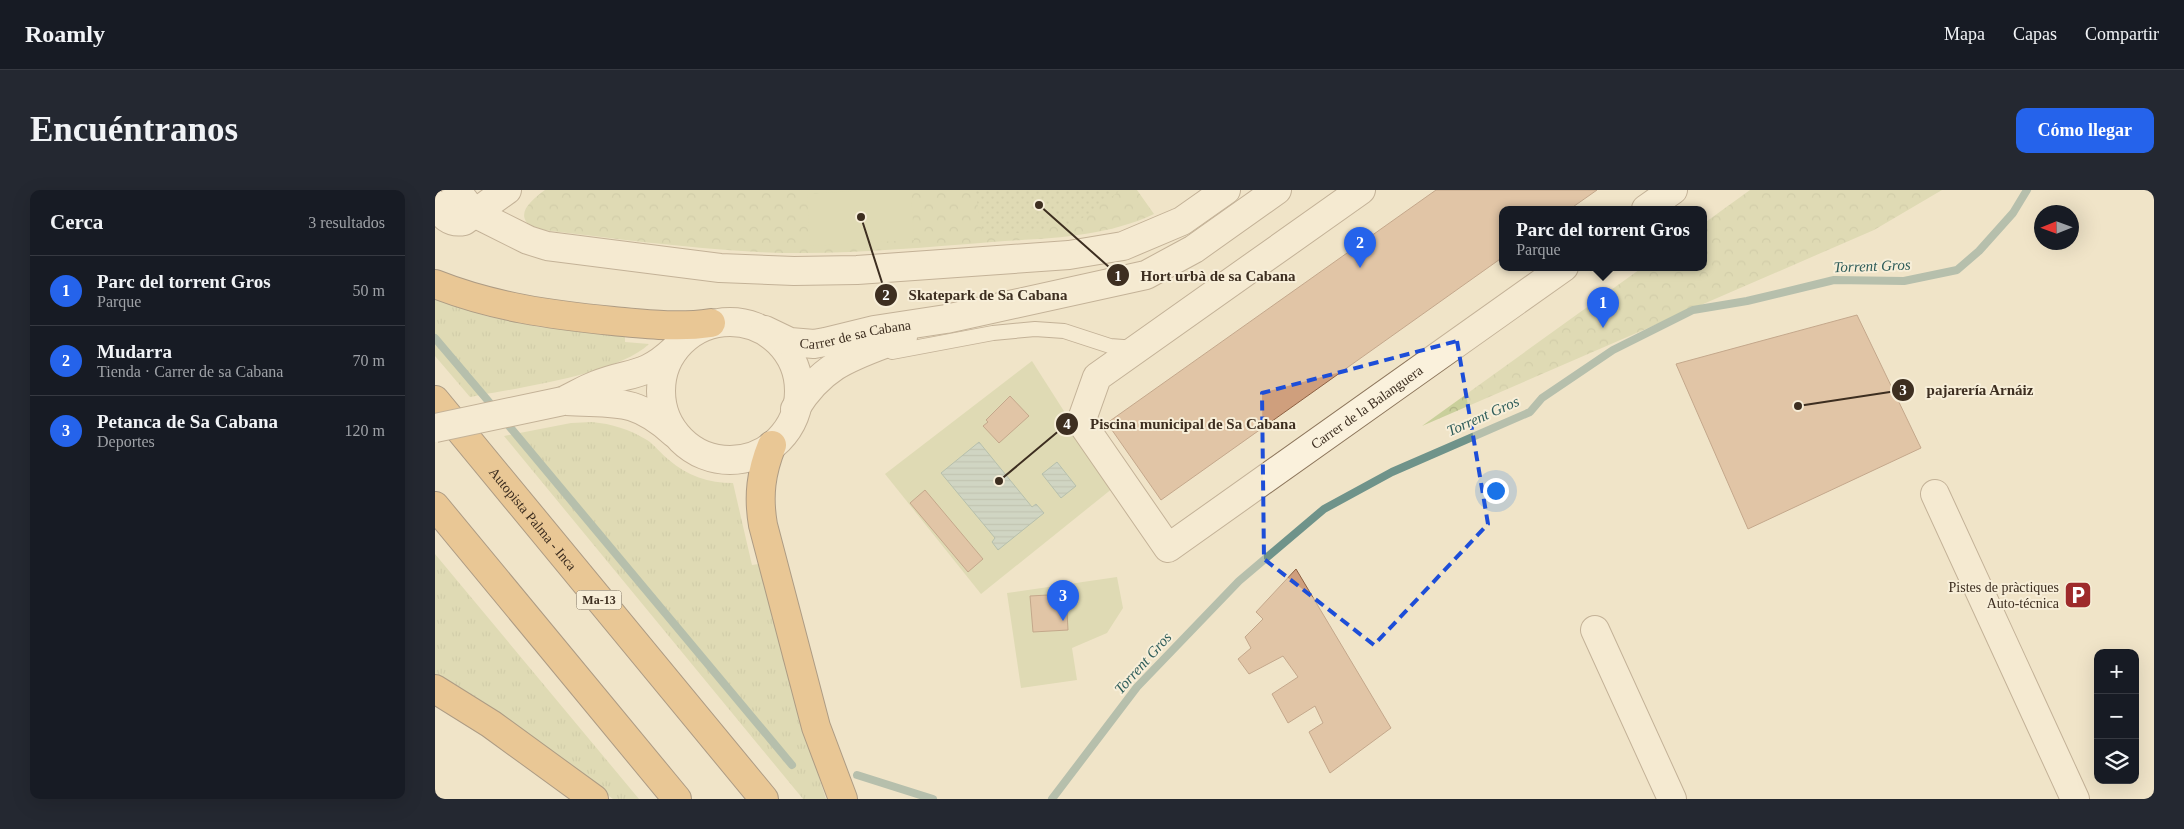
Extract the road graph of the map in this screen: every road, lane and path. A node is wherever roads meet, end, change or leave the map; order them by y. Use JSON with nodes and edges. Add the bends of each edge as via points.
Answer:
{"nodes":[{"id":1,"x":456,"y":190,"type":"edge"},
{"id":2,"x":507,"y":190,"type":"edge"},
{"id":3,"x":1226,"y":190,"type":"edge"},
{"id":4,"x":1277,"y":190,"type":"edge"},
{"id":5,"x":1361,"y":190,"type":"edge"},
{"id":6,"x":1673,"y":190,"type":"edge"},
{"id":7,"x":435,"y":204,"type":"edge"},
{"id":8,"x":1649,"y":206,"type":"edge"},
{"id":9,"x":474,"y":213,"type":"junction"},
{"id":10,"x":1558,"y":271,"type":"edge"},
{"id":11,"x":435,"y":284,"type":"edge"},
{"id":12,"x":947,"y":319,"type":"junction"},
{"id":13,"x":711,"y":323,"type":"junction"},
{"id":14,"x":765,"y":330,"type":"junction"},
{"id":15,"x":1138,"y":348,"type":"junction"},
{"id":16,"x":674,"y":350,"type":"junction"},
{"id":17,"x":849,"y":358,"type":"junction"},
{"id":18,"x":435,"y":400,"type":"edge"},
{"id":19,"x":563,"y":401,"type":"junction"},
{"id":20,"x":794,"y":410,"type":"junction"},
{"id":21,"x":435,"y":428,"type":"edge"},
{"id":22,"x":675,"y":434,"type":"junction"},
{"id":23,"x":772,"y":445,"type":"junction"},
{"id":24,"x":1935,"y":494,"type":"dead end"},
{"id":25,"x":435,"y":506,"type":"edge"},
{"id":26,"x":1595,"y":630,"type":"dead end"},
{"id":27,"x":435,"y":688,"type":"edge"},
{"id":28,"x":594,"y":799,"type":"edge"},
{"id":29,"x":677,"y":799,"type":"edge"},
{"id":30,"x":764,"y":799,"type":"edge"},
{"id":31,"x":843,"y":799,"type":"edge"},
{"id":32,"x":1672,"y":799,"type":"edge"},
{"id":33,"x":2075,"y":799,"type":"edge"}],
"edges":[{"from":1,"to":9,"type":"street"},
{"from":2,"to":9,"type":"street"},
{"from":3,"to":9,"type":"street","via":[[1182,221],[1107,250],[857,270],[720,268],[569,250],[528,240]]},
{"from":4,"to":12,"type":"street","name":"Carrer de sa Cabana","via":[[1194,248],[1146,275]]},
{"from":5,"to":15,"type":"street"},
{"from":6,"to":8,"type":"street"},
{"from":7,"to":9,"type":"street","via":[[450,220],[458,222]]},
{"from":10,"to":15,"type":"street","name":"Carrer de la Balanguera","via":[[1168,548],[1081,422],[1097,377]]},
{"from":11,"to":13,"type":"highway","via":[[474,299],[575,318],[674,327]]},
{"from":12,"to":14,"type":"street","name":"Carrer de sa Cabana","via":[[873,330],[814,344],[790,342]]},
{"from":12,"to":17,"type":"street","name":"Carrer de sa Cabana"},
{"from":13,"to":14,"type":"street","via":[[740,323]]},
{"from":13,"to":16,"type":"street","via":[[695,331]]},
{"from":14,"to":20,"type":"street","via":[[780,341],[795,368],[798,384]]},
{"from":15,"to":17,"type":"lane","via":[[1110,346],[1064,331],[1035,329],[993,333]]},
{"from":16,"to":19,"type":"street","via":[[641,373],[596,385]]},
{"from":16,"to":22,"type":"street","via":[[662,386],[668,424]]},
{"from":17,"to":20,"type":"street","name":"Carrer de sa Cabana","via":[[821,376]]},
{"from":18,"to":30,"type":"highway","name":"Autopista Palma - Inca","number":"Ma-13"},
{"from":19,"to":21,"type":"street","bridge":true},
{"from":19,"to":22,"type":"street","via":[[630,405],[655,417]]},
{"from":20,"to":23,"type":"street","via":[[786,430]]},
{"from":22,"to":23,"type":"street","via":[[695,452],[722,460],[749,458]]},
{"from":23,"to":31,"type":"highway","via":[[760,485],[763,525],[816,727]]},
{"from":24,"to":33,"type":"street"},
{"from":25,"to":29,"type":"highway"},
{"from":26,"to":32,"type":"street"},
{"from":27,"to":28,"type":"highway","via":[[491,724]]}]}
